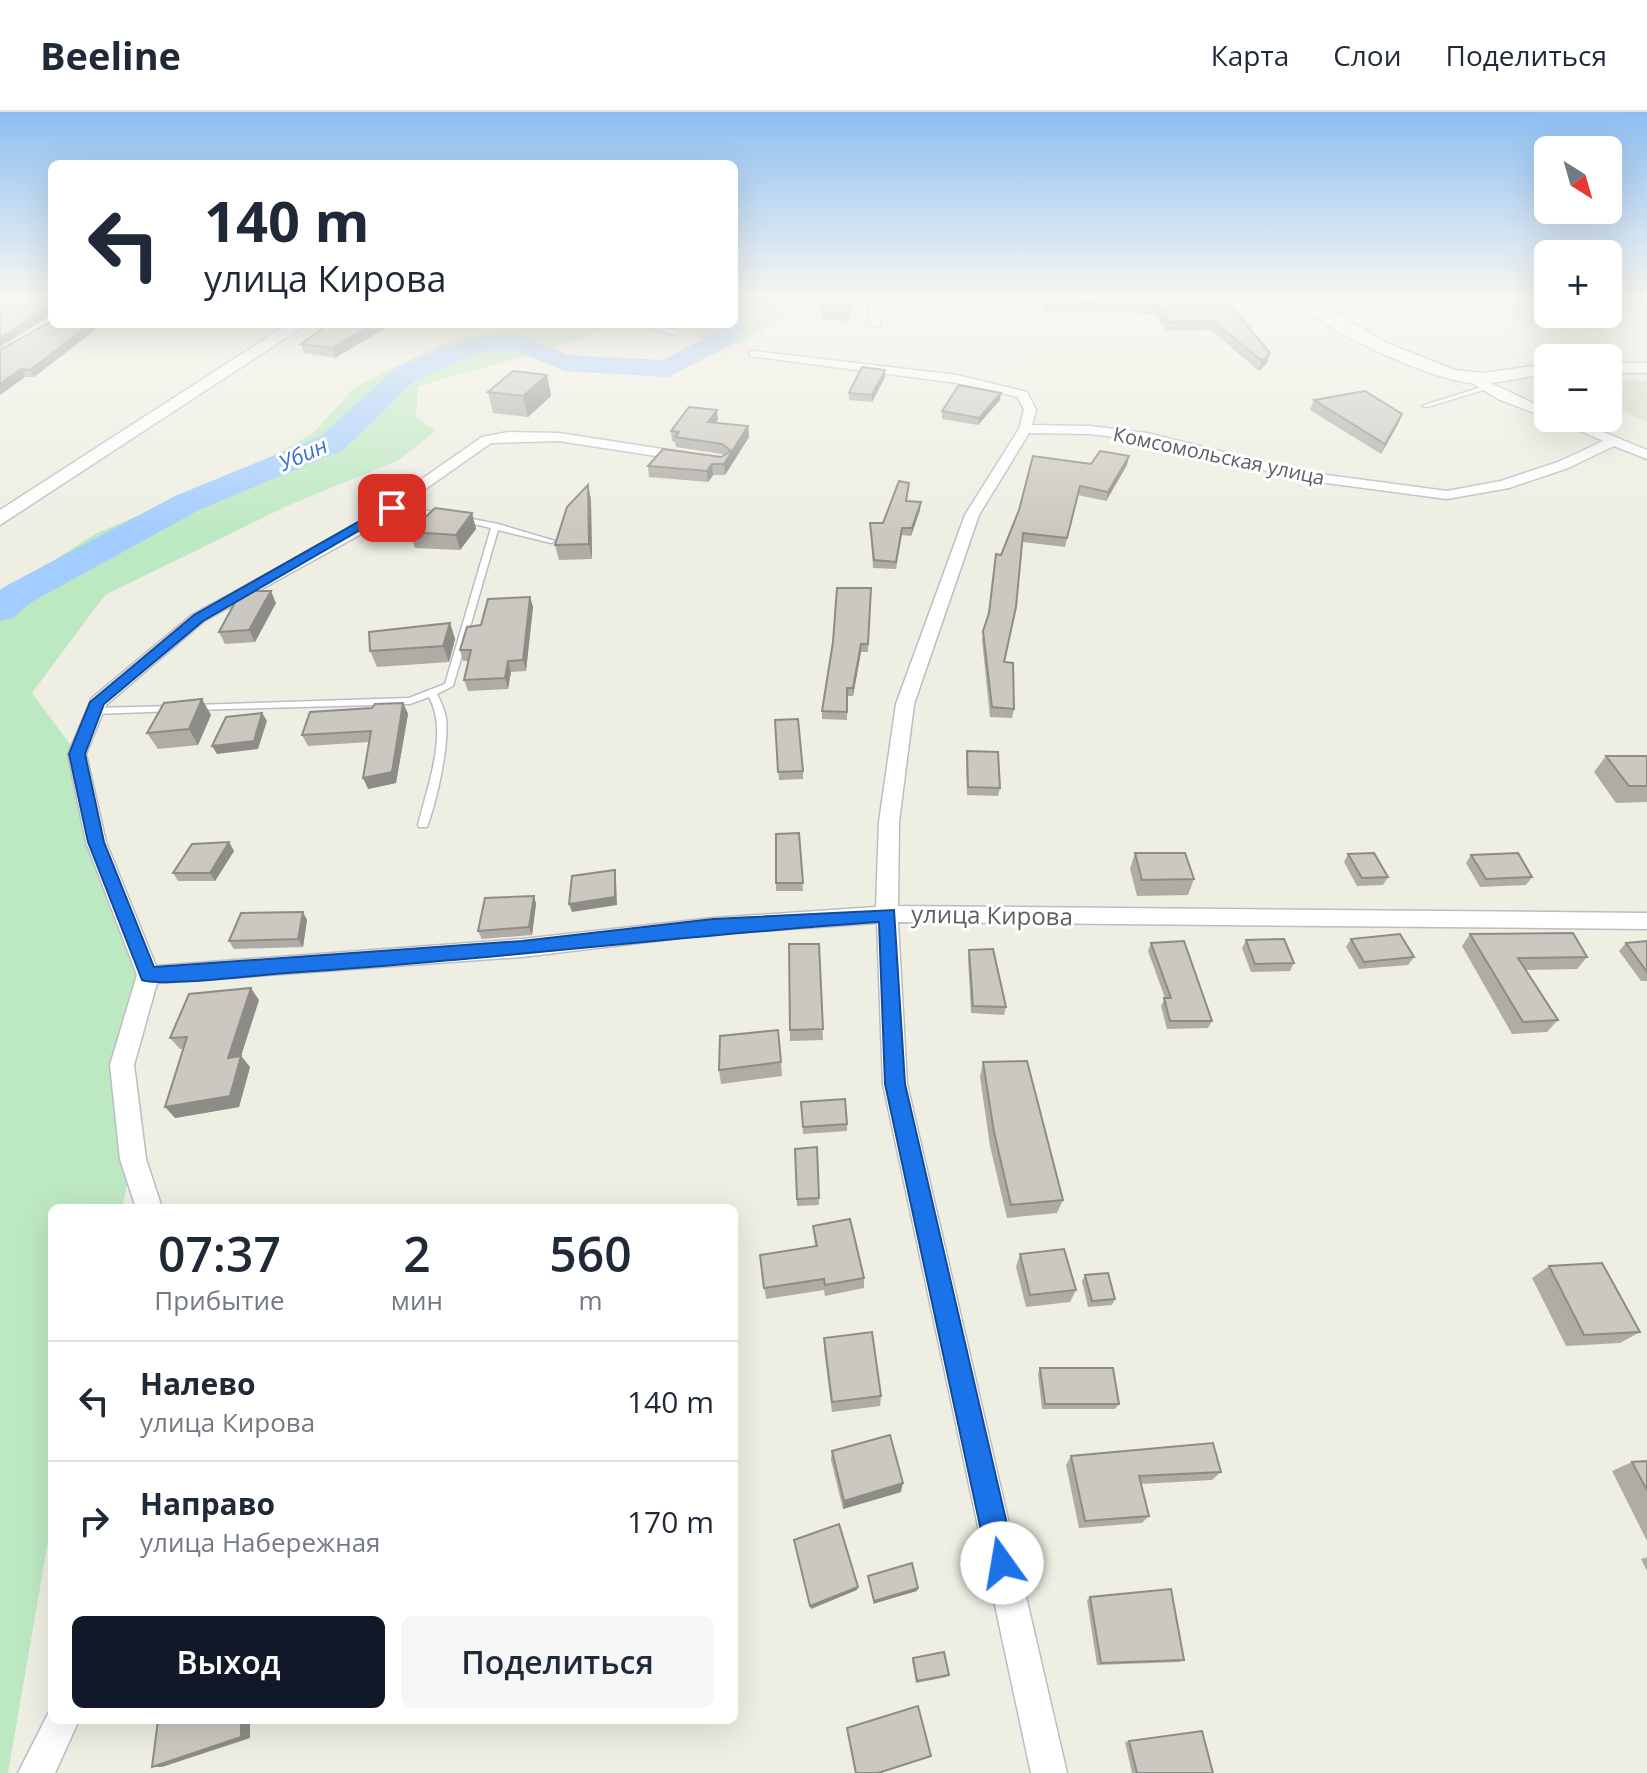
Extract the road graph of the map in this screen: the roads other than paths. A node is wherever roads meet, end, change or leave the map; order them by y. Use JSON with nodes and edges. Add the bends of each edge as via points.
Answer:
{"nodes":[{"id":1,"x":220,"y":376,"type":"edge"},
{"id":2,"x":929,"y":376,"type":"edge"},
{"id":3,"x":1459,"y":376,"type":"edge"},
{"id":4,"x":1517,"y":376,"type":"edge"},
{"id":5,"x":1481,"y":383,"type":"junction"},
{"id":6,"x":1425,"y":406,"type":"dead end"},
{"id":7,"x":1534,"y":408,"type":"edge"},
{"id":8,"x":1025,"y":429,"type":"junction"},
{"id":9,"x":1593,"y":432,"type":"edge"},
{"id":10,"x":1615,"y":441,"type":"junction"},
{"id":11,"x":1647,"y":455,"type":"edge"},
{"id":12,"x":706,"y":459,"type":"edge"},
{"id":13,"x":392,"y":508,"type":"junction"},
{"id":14,"x":0,"y":519,"type":"edge"},
{"id":15,"x":495,"y":526,"type":"junction"},
{"id":16,"x":551,"y":541,"type":"dead end"},
{"id":17,"x":433,"y":695,"type":"junction"},
{"id":18,"x":94,"y":711,"type":"junction"},
{"id":19,"x":423,"y":825,"type":"dead end"},
{"id":20,"x":887,"y":914,"type":"junction"},
{"id":21,"x":1647,"y":921,"type":"edge"},
{"id":22,"x":148,"y":975,"type":"junction"},
{"id":23,"x":148,"y":1204,"type":"edge"},
{"id":24,"x":59,"y":1724,"type":"edge"},
{"id":25,"x":36,"y":1773,"type":"edge"},
{"id":26,"x":1049,"y":1773,"type":"edge"}],
"edges":[{"from":1,"to":14,"type":"street"},
{"from":2,"to":8,"type":"street","via":[[1023,395],[1030,410]]},
{"from":3,"to":5,"type":"street"},
{"from":4,"to":5,"type":"street"},
{"from":5,"to":6,"type":"lane"},
{"from":5,"to":7,"type":"street"},
{"from":8,"to":10,"type":"street","name":"Комсомольская улица","via":[[1147,437],[1304,476],[1447,495],[1504,485]]},
{"from":8,"to":20,"type":"street","via":[[972,515],[905,704],[889,822]]},
{"from":9,"to":10,"type":"street"},
{"from":10,"to":11,"type":"street"},
{"from":12,"to":13,"type":"street","via":[[504,436],[487,440]]},
{"from":13,"to":15,"type":"lane"},
{"from":13,"to":18,"type":"street","via":[[198,618],[134,668]]},
{"from":15,"to":16,"type":"lane"},
{"from":15,"to":17,"type":"lane","via":[[449,686]]},
{"from":17,"to":18,"type":"lane","via":[[345,705]]},
{"from":17,"to":19,"type":"lane","via":[[442,705],[442,737]]},
{"from":18,"to":22,"type":"street","via":[[77,754],[96,842]]},
{"from":20,"to":21,"type":"street","name":"улица Кирова"},
{"from":20,"to":22,"type":"street","name":"улица Кирова"},
{"from":20,"to":26,"type":"street","via":[[895,1084]]},
{"from":22,"to":23,"type":"street","via":[[122,1065],[133,1159]]},
{"from":24,"to":25,"type":"street"}]}
